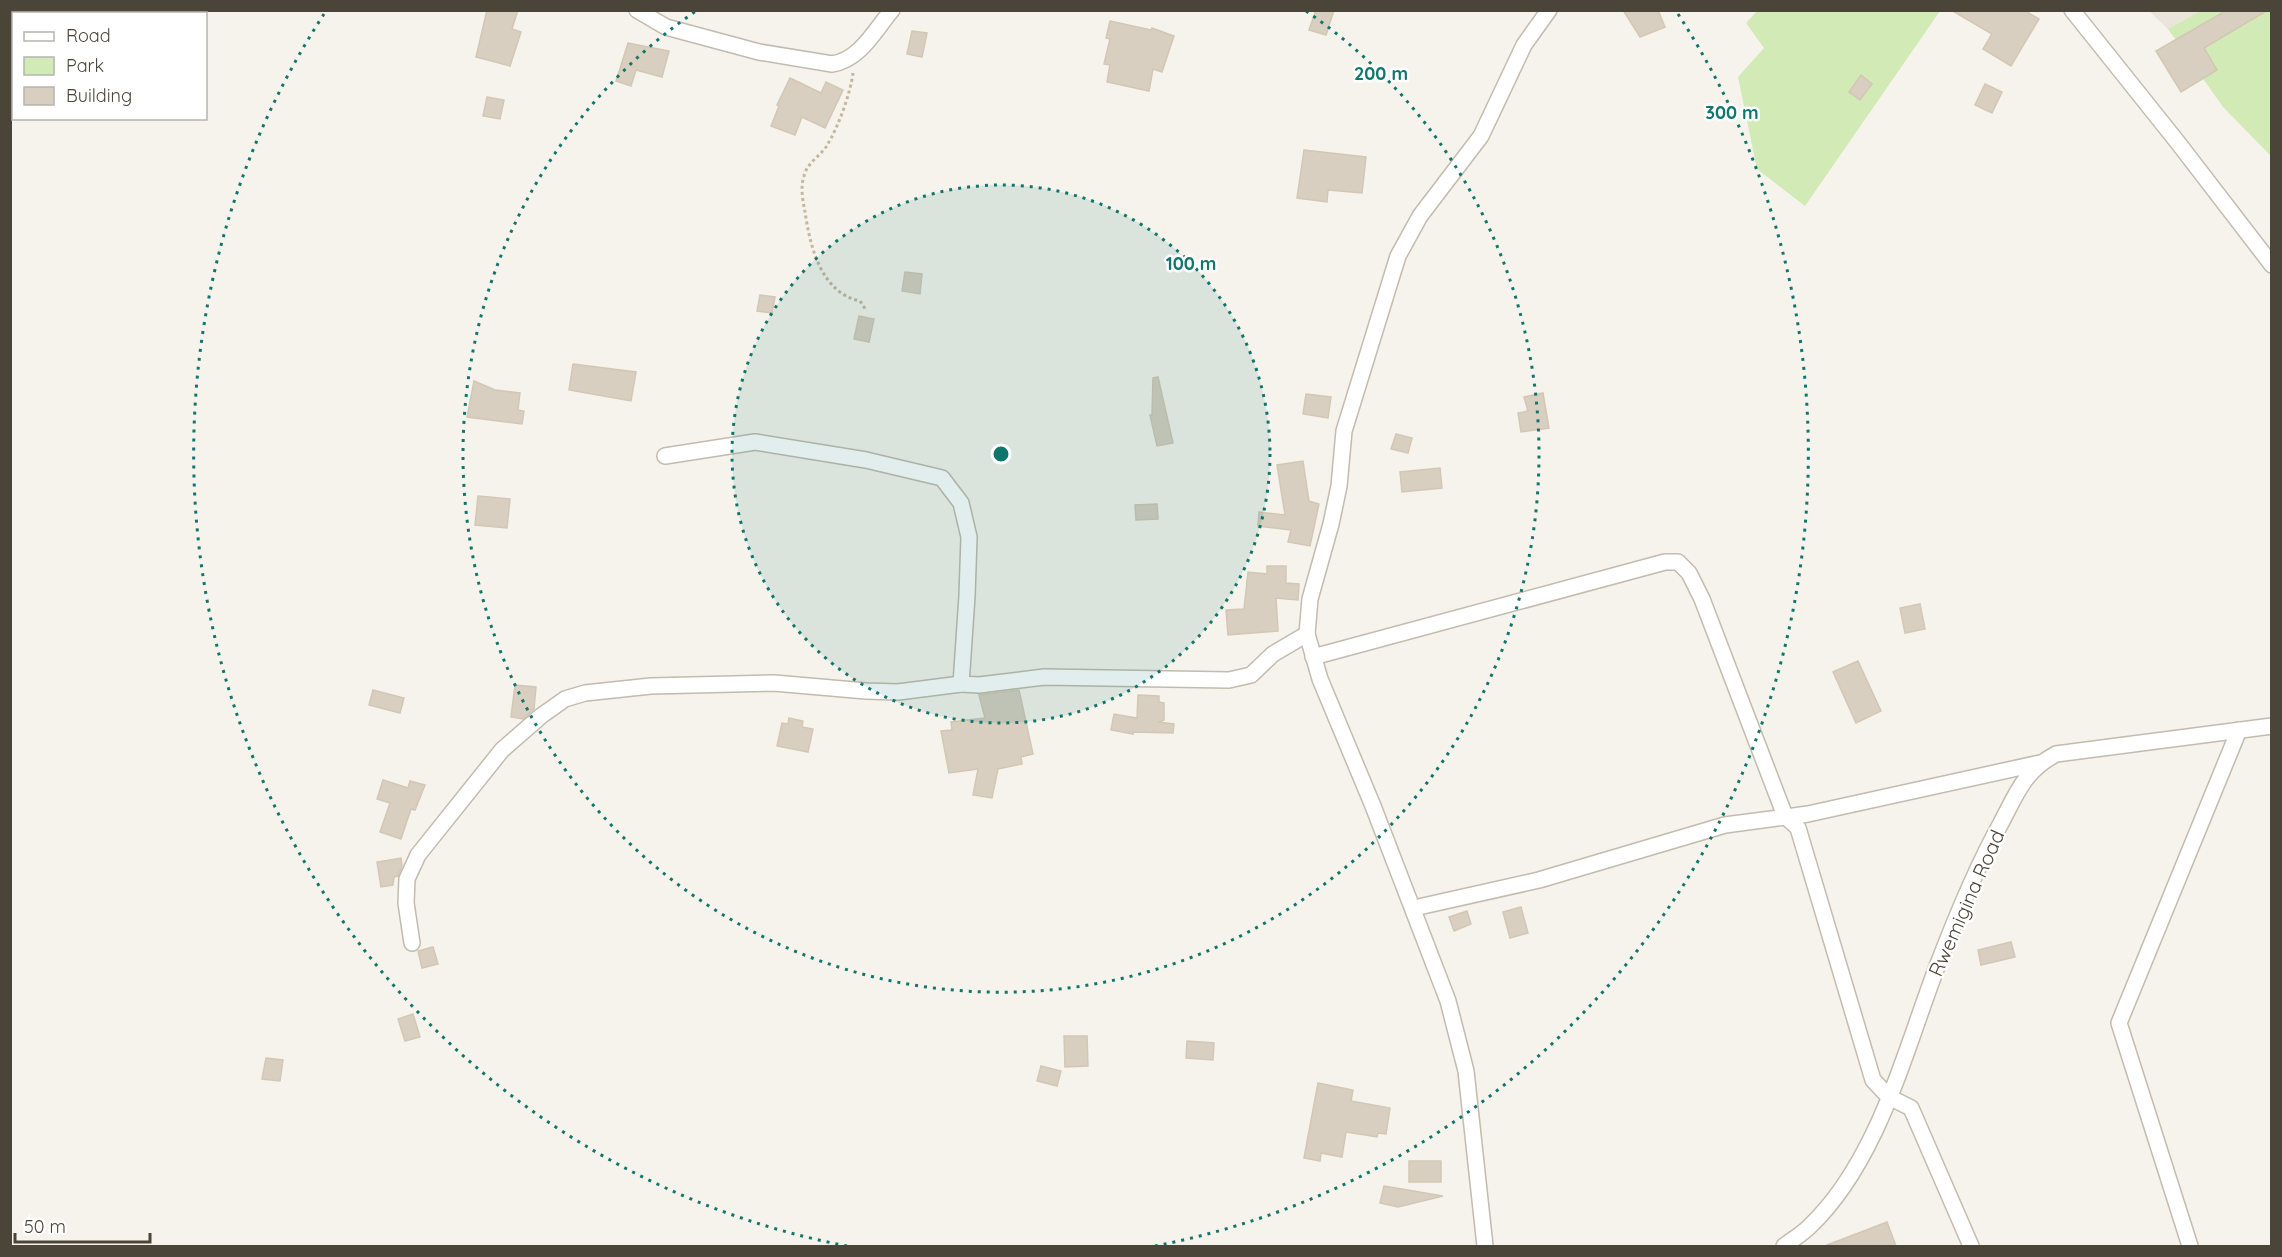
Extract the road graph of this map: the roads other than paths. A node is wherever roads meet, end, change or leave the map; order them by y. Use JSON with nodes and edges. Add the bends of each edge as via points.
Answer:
{"nodes":[{"id":1,"x":637,"y":10,"type":"edge"},
{"id":2,"x":892,"y":10,"type":"edge"},
{"id":3,"x":1549,"y":10,"type":"edge"},
{"id":4,"x":2072,"y":10,"type":"edge"},
{"id":5,"x":2271,"y":265,"type":"edge"},
{"id":6,"x":665,"y":456,"type":"dead end"},
{"id":7,"x":1307,"y":634,"type":"junction"},
{"id":8,"x":1314,"y":657,"type":"junction"},
{"id":9,"x":961,"y":684,"type":"junction"},
{"id":10,"x":2271,"y":726,"type":"edge"},
{"id":11,"x":2239,"y":730,"type":"junction"},
{"id":12,"x":2040,"y":763,"type":"junction"},
{"id":13,"x":1785,"y":816,"type":"junction"},
{"id":14,"x":1414,"y":908,"type":"junction"},
{"id":15,"x":412,"y":944,"type":"dead end"},
{"id":16,"x":1889,"y":1097,"type":"junction"},
{"id":17,"x":1485,"y":1246,"type":"edge"},
{"id":18,"x":1784,"y":1246,"type":"edge"},
{"id":19,"x":1971,"y":1246,"type":"edge"},
{"id":20,"x":2190,"y":1246,"type":"edge"}],
"edges":[{"from":1,"to":2,"type":"street","via":[[666,27],[759,52],[832,64],[854,56]]},
{"from":3,"to":7,"type":"street","via":[[1524,45],[1481,136],[1420,216],[1398,256],[1344,431],[1339,486],[1310,599]]},
{"from":4,"to":5,"type":"street"},
{"from":6,"to":9,"type":"street","via":[[754,442],[866,460],[942,478],[961,503],[969,537]]},
{"from":7,"to":8,"type":"street"},
{"from":7,"to":9,"type":"street","via":[[1273,654],[1251,675],[1229,680],[1044,677]]},
{"from":8,"to":13,"type":"street","via":[[1665,562],[1678,562],[1689,573],[1702,599]]},
{"from":8,"to":14,"type":"street"},
{"from":9,"to":15,"type":"street","via":[[898,692],[774,683],[651,686],[565,699],[502,750],[418,855],[406,879]]},
{"from":10,"to":11,"type":"street"},
{"from":11,"to":12,"type":"street","via":[[2056,754]]},
{"from":11,"to":20,"type":"street","via":[[2119,1023]]},
{"from":12,"to":13,"type":"street"},
{"from":12,"to":16,"type":"street","name":"Rwemigina Road","via":[[2027,777],[1987,848],[1938,964]]},
{"from":13,"to":14,"type":"street","via":[[1725,825],[1539,880]]},
{"from":13,"to":16,"type":"street","via":[[1798,828],[1873,1080]]},
{"from":14,"to":17,"type":"street","via":[[1448,1001],[1466,1071]]},
{"from":16,"to":18,"type":"street","name":"Rwemigina Road","via":[[1861,1159],[1838,1192],[1809,1227]]},
{"from":16,"to":19,"type":"street","via":[[1911,1108]]}]}
